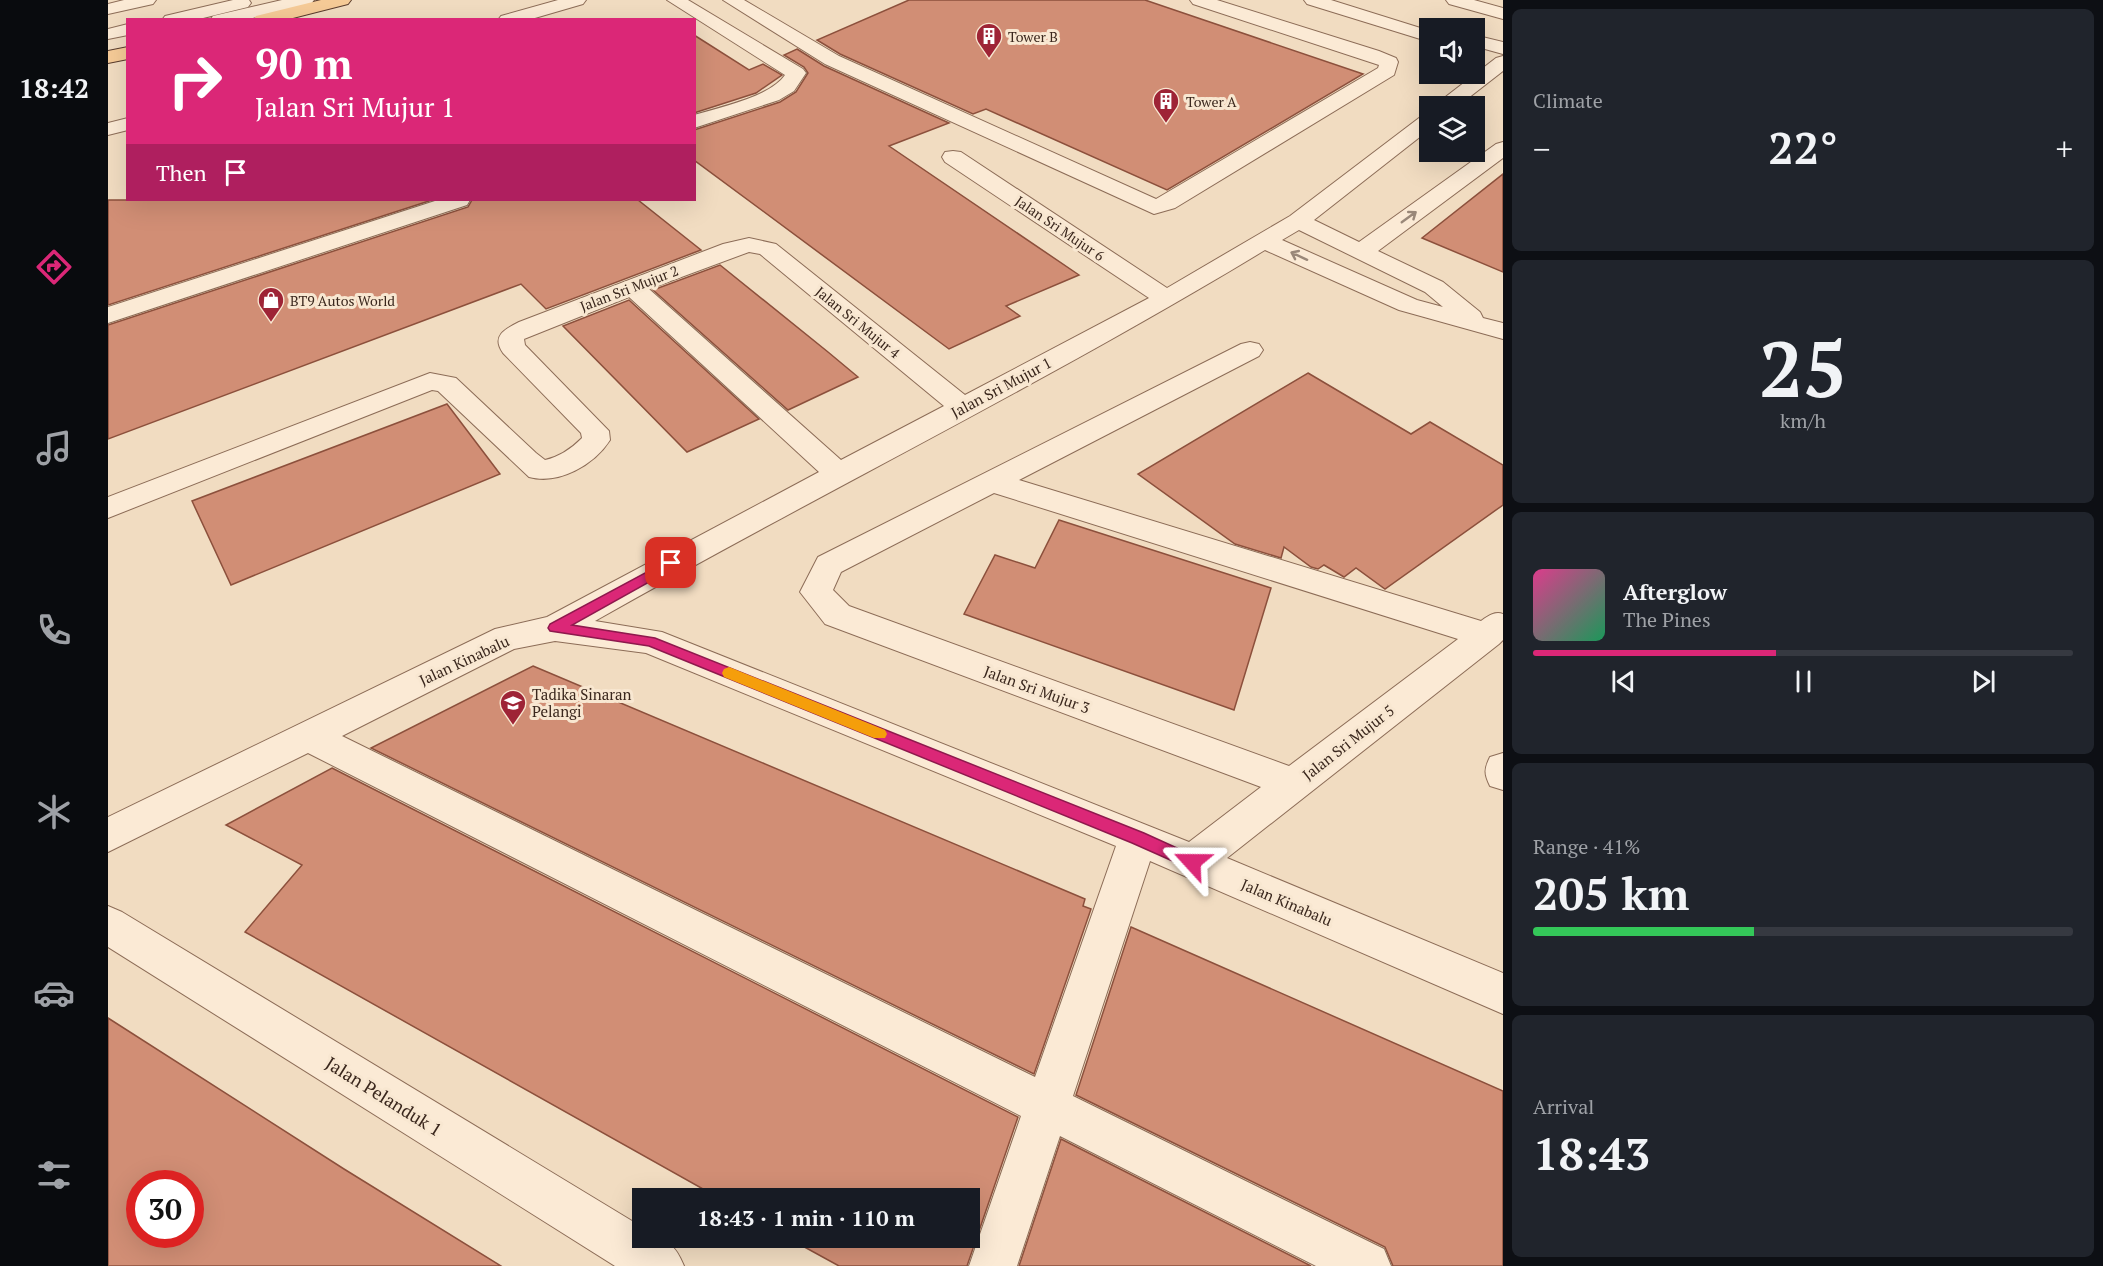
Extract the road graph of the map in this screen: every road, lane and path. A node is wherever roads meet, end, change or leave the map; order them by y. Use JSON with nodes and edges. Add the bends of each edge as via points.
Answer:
{"nodes":[{"id":1,"x":255,"y":0,"type":"edge"},
{"id":2,"x":305,"y":0,"type":"edge"},
{"id":3,"x":342,"y":0,"type":"edge"},
{"id":4,"x":578,"y":0,"type":"edge"},
{"id":5,"x":676,"y":0,"type":"edge"},
{"id":6,"x":732,"y":0,"type":"edge"},
{"id":7,"x":1199,"y":0,"type":"edge"},
{"id":8,"x":1313,"y":0,"type":"edge"},
{"id":9,"x":1343,"y":0,"type":"edge"},
{"id":10,"x":1455,"y":0,"type":"edge"},
{"id":11,"x":144,"y":1,"type":"edge"},
{"id":12,"x":108,"y":9,"type":"edge"},
{"id":13,"x":1503,"y":14,"type":"edge"},
{"id":14,"x":151,"y":18,"type":"edge"},
{"id":15,"x":179,"y":18,"type":"edge"},
{"id":16,"x":228,"y":18,"type":"edge"},
{"id":17,"x":270,"y":18,"type":"edge"},
{"id":18,"x":514,"y":18,"type":"edge"},
{"id":19,"x":1419,"y":23,"type":"edge"},
{"id":20,"x":126,"y":30,"type":"edge"},
{"id":21,"x":108,"y":34,"type":"edge"},
{"id":22,"x":1419,"y":34,"type":"edge"},
{"id":23,"x":126,"y":40,"type":"edge"},
{"id":24,"x":1485,"y":43,"type":"edge"},
{"id":25,"x":108,"y":45,"type":"edge"},
{"id":26,"x":1503,"y":48,"type":"edge"},
{"id":27,"x":126,"y":52,"type":"edge"},
{"id":28,"x":1485,"y":56,"type":"edge"},
{"id":29,"x":108,"y":57,"type":"edge"},
{"id":30,"x":1503,"y":62,"type":"edge"},
{"id":31,"x":1459,"y":96,"type":"edge"},
{"id":32,"x":696,"y":121,"type":"edge"},
{"id":33,"x":126,"y":124,"type":"edge"},
{"id":34,"x":1419,"y":128,"type":"edge"},
{"id":35,"x":108,"y":129,"type":"edge"},
{"id":36,"x":1503,"y":148,"type":"edge"},
{"id":37,"x":953,"y":157,"type":"dead end"},
{"id":38,"x":456,"y":201,"type":"edge"},
{"id":39,"x":1298,"y":221,"type":"junction"},
{"id":40,"x":1264,"y":241,"type":"junction"},
{"id":41,"x":749,"y":245,"type":"joint"},
{"id":42,"x":1362,"y":251,"type":"junction"},
{"id":43,"x":1391,"y":266,"type":"junction"},
{"id":44,"x":1364,"y":286,"type":"junction"},
{"id":45,"x":633,"y":287,"type":"junction"},
{"id":46,"x":1167,"y":299,"type":"junction"},
{"id":47,"x":108,"y":315,"type":"edge"},
{"id":48,"x":1492,"y":327,"type":"edge"},
{"id":49,"x":1250,"y":350,"type":"dead end"},
{"id":50,"x":963,"y":407,"type":"junction"},
{"id":51,"x":838,"y":474,"type":"junction"},
{"id":52,"x":992,"y":482,"type":"junction"},
{"id":53,"x":108,"y":508,"type":"edge"},
{"id":54,"x":555,"y":628,"type":"junction"},
{"id":55,"x":1495,"y":628,"type":"edge"},
{"id":56,"x":308,"y":736,"type":"junction"},
{"id":57,"x":1503,"y":768,"type":"edge"},
{"id":58,"x":1503,"y":775,"type":"edge"},
{"id":59,"x":1294,"y":784,"type":"junction"},
{"id":60,"x":108,"y":835,"type":"edge"},
{"id":61,"x":1138,"y":838,"type":"junction"},
{"id":62,"x":1192,"y":862,"type":"junction"},
{"id":63,"x":108,"y":925,"type":"edge"},
{"id":64,"x":1503,"y":994,"type":"edge"},
{"id":65,"x":1047,"y":1107,"type":"junction"},
{"id":66,"x":660,"y":1266,"type":"edge"},
{"id":67,"x":993,"y":1266,"type":"edge"},
{"id":68,"x":1367,"y":1266,"type":"edge"}],
"edges":[{"from":1,"to":15,"type":"street"},
{"from":2,"to":16,"type":"street"},
{"from":3,"to":17,"type":"main road"},
{"from":4,"to":18,"type":"street"},
{"from":5,"to":32,"type":"street","via":[[796,73],[787,87],[772,96]]},
{"from":6,"to":7,"type":"street","via":[[832,60],[1154,207],[1167,203],[1387,72],[1389,62],[1372,55]]},
{"from":8,"to":22,"type":"street"},
{"from":9,"to":19,"type":"street"},
{"from":10,"to":13,"type":"street"},
{"from":11,"to":12,"type":"street"},
{"from":11,"to":14,"type":"street"},
{"from":20,"to":21,"type":"street"},
{"from":23,"to":25,"type":"street"},
{"from":24,"to":26,"type":"street"},
{"from":27,"to":29,"type":"main road"},
{"from":28,"to":30,"type":"street"},
{"from":30,"to":31,"type":"street"},
{"from":33,"to":35,"type":"street"},
{"from":34,"to":39,"type":"street","name":"Jalan Sri Mujur 1"},
{"from":42,"to":36,"type":"street","one_way":true},
{"from":37,"to":46,"type":"street","name":"Jalan Sri Mujur 6"},
{"from":38,"to":47,"type":"street"},
{"from":39,"to":40,"type":"street","name":"Jalan Sri Mujur 1"},
{"from":39,"to":42,"type":"street"},
{"from":44,"to":40,"type":"street","one_way":true},
{"from":40,"to":46,"type":"street","name":"Jalan Sri Mujur 1"},
{"from":41,"to":45,"type":"street","name":"Jalan Sri Mujur 2"},
{"from":41,"to":50,"type":"street","name":"Jalan Sri Mujur 4","via":[[768,249]]},
{"from":42,"to":43,"type":"street"},
{"from":43,"to":44,"type":"street"},
{"from":43,"to":48,"type":"street","via":[[1434,287]]},
{"from":44,"to":48,"type":"street","via":[[1408,305]]},
{"from":45,"to":51,"type":"street"},
{"from":45,"to":53,"type":"street","name":"Jalan Sri Mujur 2","via":[[511,336],[512,347],[596,431],[596,440],[586,453],[555,468],[539,470],[447,384],[430,381]]},
{"from":46,"to":50,"type":"street","name":"Jalan Sri Mujur 1"},
{"from":49,"to":52,"type":"street"},
{"from":50,"to":51,"type":"street","name":"Jalan Sri Mujur 1"},
{"from":51,"to":54,"type":"street","name":"Jalan Sri Mujur 1"},
{"from":52,"to":55,"type":"street"},
{"from":52,"to":59,"type":"street","name":"Jalan Sri Mujur 3","via":[[829,565],[816,592],[837,615]]},
{"from":54,"to":56,"type":"street","name":"Jalan Kinabalu","via":[[507,638]]},
{"from":54,"to":61,"type":"street","name":"Jalan Kinabalu","via":[[650,641]]},
{"from":55,"to":59,"type":"street","name":"Jalan Sri Mujur 5"},
{"from":56,"to":60,"type":"street","name":"Jalan Kinabalu"},
{"from":56,"to":65,"type":"street"},
{"from":57,"to":58,"type":"street"},
{"from":59,"to":62,"type":"street","name":"Jalan Sri Mujur 5"},
{"from":61,"to":62,"type":"street","name":"Jalan Kinabalu"},
{"from":61,"to":65,"type":"street"},
{"from":62,"to":64,"type":"street","name":"Jalan Kinabalu"},
{"from":63,"to":66,"type":"street","name":"Jalan Pelanduk 1"},
{"from":65,"to":67,"type":"street"},
{"from":65,"to":68,"type":"street"}]}
